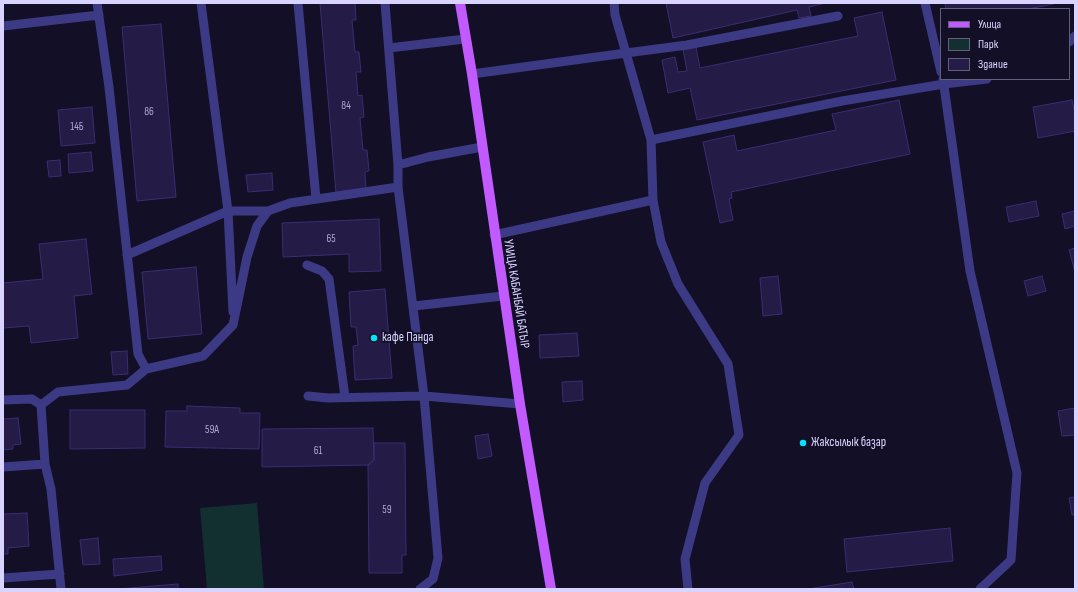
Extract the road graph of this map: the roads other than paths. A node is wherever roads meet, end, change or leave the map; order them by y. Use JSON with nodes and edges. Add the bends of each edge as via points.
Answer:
{"nodes":[{"id":1,"x":97,"y":3,"type":"edge"},
{"id":2,"x":201,"y":3,"type":"edge"},
{"id":3,"x":298,"y":3,"type":"edge"},
{"id":4,"x":385,"y":3,"type":"edge"},
{"id":5,"x":460,"y":3,"type":"edge"},
{"id":6,"x":614,"y":3,"type":"edge"},
{"id":7,"x":925,"y":3,"type":"edge"},
{"id":8,"x":99,"y":15,"type":"junction"},
{"id":9,"x":838,"y":16,"type":"dead end"},
{"id":10,"x":3,"y":26,"type":"edge"},
{"id":11,"x":465,"y":38,"type":"junction"},
{"id":12,"x":389,"y":48,"type":"junction"},
{"id":13,"x":626,"y":53,"type":"junction"},
{"id":14,"x":940,"y":68,"type":"edge"},
{"id":15,"x":472,"y":74,"type":"junction"},
{"id":16,"x":965,"y":80,"type":"edge"},
{"id":17,"x":943,"y":81,"type":"edge"},
{"id":18,"x":651,"y":140,"type":"junction"},
{"id":19,"x":482,"y":147,"type":"junction"},
{"id":20,"x":398,"y":165,"type":"junction"},
{"id":21,"x":398,"y":187,"type":"junction"},
{"id":22,"x":316,"y":199,"type":"junction"},
{"id":23,"x":653,"y":200,"type":"junction"},
{"id":24,"x":228,"y":211,"type":"junction"},
{"id":25,"x":268,"y":211,"type":"junction"},
{"id":26,"x":494,"y":234,"type":"junction"},
{"id":27,"x":127,"y":255,"type":"junction"},
{"id":28,"x":307,"y":265,"type":"dead end"},
{"id":29,"x":503,"y":296,"type":"junction"},
{"id":30,"x":414,"y":306,"type":"junction"},
{"id":31,"x":233,"y":325,"type":"junction"},
{"id":32,"x":146,"y":369,"type":"junction"},
{"id":33,"x":308,"y":396,"type":"dead end"},
{"id":34,"x":424,"y":396,"type":"junction"},
{"id":35,"x":345,"y":398,"type":"junction"},
{"id":36,"x":3,"y":400,"type":"edge"},
{"id":37,"x":520,"y":404,"type":"junction"},
{"id":38,"x":41,"y":405,"type":"junction"},
{"id":39,"x":46,"y":464,"type":"junction"},
{"id":40,"x":3,"y":467,"type":"edge"},
{"id":41,"x":60,"y":574,"type":"junction"},
{"id":42,"x":3,"y":578,"type":"edge"},
{"id":43,"x":61,"y":589,"type":"edge"},
{"id":44,"x":420,"y":589,"type":"edge"},
{"id":45,"x":551,"y":589,"type":"edge"},
{"id":46,"x":688,"y":589,"type":"edge"},
{"id":47,"x":980,"y":589,"type":"edge"}],
"edges":[{"from":1,"to":8,"type":"lane"},
{"from":2,"to":24,"type":"lane"},
{"from":3,"to":22,"type":"lane"},
{"from":4,"to":12,"type":"lane"},
{"from":5,"to":11,"type":"main road","name":"УЛИЦА КАБАНБАЙ БАТЫР"},
{"from":6,"to":13,"type":"lane"},
{"from":7,"to":14,"type":"lane"},
{"from":8,"to":10,"type":"lane"},
{"from":8,"to":27,"type":"lane"},
{"from":9,"to":13,"type":"lane","via":[[687,46]]},
{"from":11,"to":12,"type":"lane"},
{"from":11,"to":15,"type":"main road","name":"УЛИЦА КАБАНБАЙ БАТЫР"},
{"from":12,"to":20,"type":"lane"},
{"from":13,"to":15,"type":"lane"},
{"from":13,"to":18,"type":"lane"},
{"from":15,"to":19,"type":"main road","name":"УЛИЦА КАБАНБАЙ БАТЫР"},
{"from":16,"to":17,"type":"lane"},
{"from":17,"to":18,"type":"lane"},
{"from":17,"to":47,"type":"lane","via":[[970,271],[1018,473],[1011,560]]},
{"from":18,"to":23,"type":"lane"},
{"from":19,"to":20,"type":"lane"},
{"from":19,"to":26,"type":"main road","name":"УЛИЦА КАБАНБАЙ БАТЫР"},
{"from":20,"to":21,"type":"lane"},
{"from":21,"to":22,"type":"lane"},
{"from":21,"to":30,"type":"lane"},
{"from":22,"to":25,"type":"lane","via":[[290,203]]},
{"from":23,"to":26,"type":"lane"},
{"from":23,"to":46,"type":"lane","via":[[661,242],[678,284],[728,364],[739,435],[705,483],[685,560]]},
{"from":24,"to":25,"type":"lane"},
{"from":24,"to":27,"type":"lane"},
{"from":24,"to":31,"type":"lane"},
{"from":25,"to":31,"type":"lane","via":[[257,226],[247,257]]},
{"from":26,"to":29,"type":"main road","name":"УЛИЦА КАБАНБАЙ БАТЫР"},
{"from":27,"to":32,"type":"lane","via":[[138,354]]},
{"from":28,"to":35,"type":"lane","via":[[322,271],[329,278]]},
{"from":29,"to":30,"type":"lane"},
{"from":29,"to":37,"type":"main road","name":"УЛИЦА КАБАНБАЙ БАТЫР"},
{"from":30,"to":34,"type":"lane"},
{"from":31,"to":32,"type":"lane","via":[[203,356]]},
{"from":32,"to":38,"type":"lane","via":[[127,385],[58,392]]},
{"from":33,"to":35,"type":"lane"},
{"from":34,"to":35,"type":"lane"},
{"from":34,"to":37,"type":"lane"},
{"from":34,"to":44,"type":"lane","via":[[438,558],[433,579]]},
{"from":36,"to":38,"type":"lane","via":[[32,399]]},
{"from":37,"to":45,"type":"main road","name":"УЛИЦА КАБАНБАЙ БАТЫР"},
{"from":38,"to":39,"type":"lane"},
{"from":39,"to":40,"type":"lane"},
{"from":39,"to":41,"type":"lane"},
{"from":41,"to":42,"type":"lane"},
{"from":41,"to":43,"type":"lane"}]}
